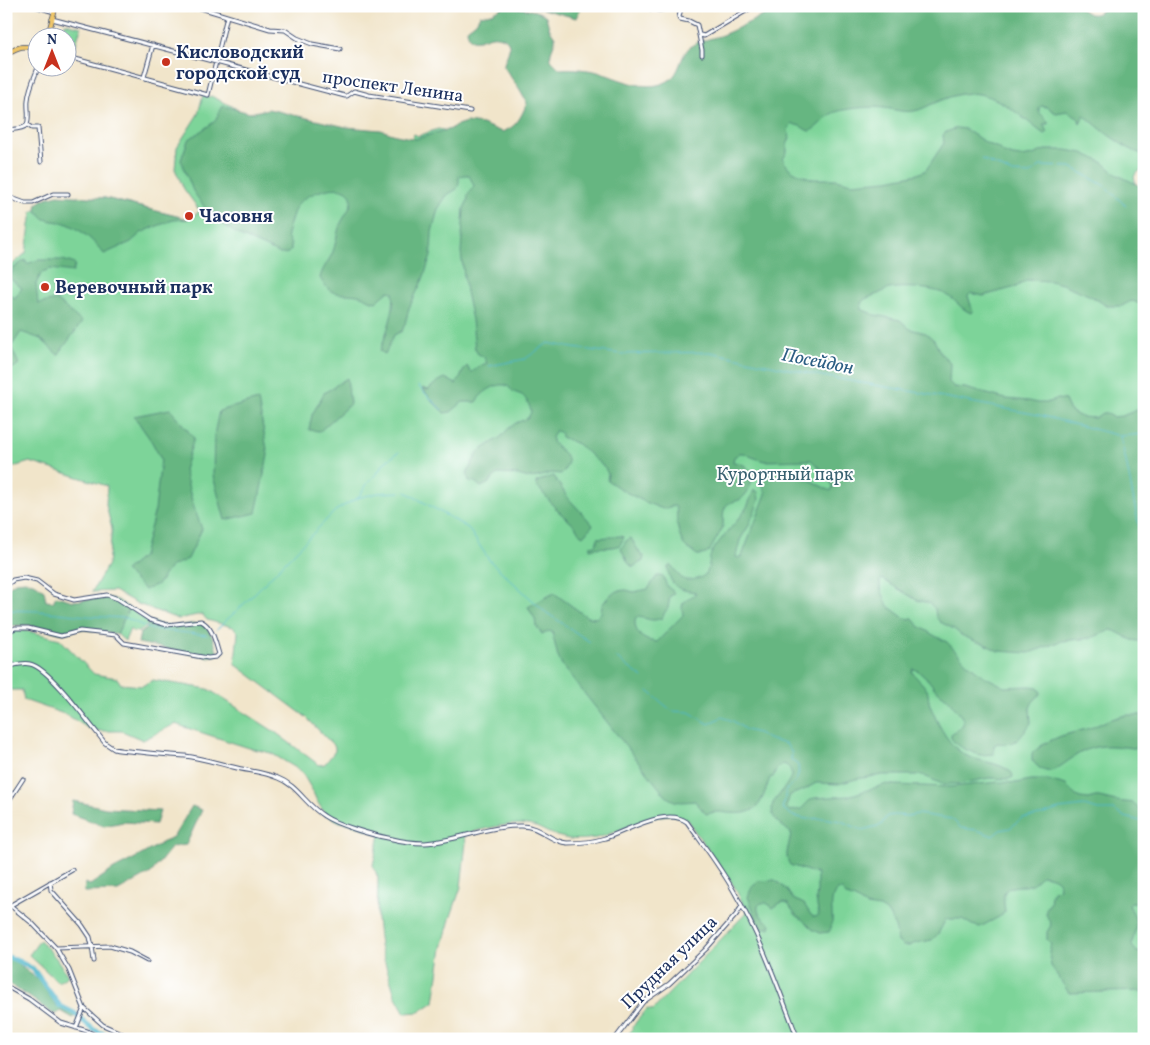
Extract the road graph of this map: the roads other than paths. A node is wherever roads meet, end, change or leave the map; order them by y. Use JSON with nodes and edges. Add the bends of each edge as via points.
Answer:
{"nodes":[{"id":1,"x":35,"y":6,"type":"edge"},
{"id":2,"x":56,"y":6,"type":"edge"},
{"id":3,"x":194,"y":6,"type":"edge"},
{"id":4,"x":632,"y":6,"type":"edge"},
{"id":5,"x":682,"y":7,"type":"edge"},
{"id":6,"x":755,"y":7,"type":"edge"},
{"id":7,"x":54,"y":12,"type":"junction"},
{"id":8,"x":227,"y":16,"type":"junction"},
{"id":9,"x":52,"y":19,"type":"junction"},
{"id":10,"x":50,"y":28,"type":"edge"},
{"id":11,"x":700,"y":35,"type":"junction"},
{"id":12,"x":153,"y":45,"type":"junction"},
{"id":13,"x":28,"y":47,"type":"edge"},
{"id":14,"x":340,"y":49,"type":"dead end"},
{"id":15,"x":6,"y":54,"type":"edge"},
{"id":16,"x":702,"y":55,"type":"dead end"},
{"id":17,"x":78,"y":60,"type":"edge"},
{"id":18,"x":216,"y":62,"type":"junction"},
{"id":19,"x":144,"y":77,"type":"junction"},
{"id":20,"x":35,"y":78,"type":"edge"},
{"id":21,"x":470,"y":111,"type":"dead end"},
{"id":22,"x":27,"y":125,"type":"junction"},
{"id":23,"x":6,"y":130,"type":"edge"},
{"id":24,"x":41,"y":162,"type":"dead end"},
{"id":25,"x":68,"y":194,"type":"dead end"},
{"id":26,"x":6,"y":196,"type":"edge"},
{"id":27,"x":6,"y":586,"type":"edge"},
{"id":28,"x":6,"y":632,"type":"edge"},
{"id":29,"x":6,"y":668,"type":"edge"},
{"id":30,"x":23,"y":779,"type":"dead end"},
{"id":31,"x":6,"y":805,"type":"edge"},
{"id":32,"x":72,"y":870,"type":"dead end"},
{"id":33,"x":50,"y":882,"type":"junction"},
{"id":34,"x":6,"y":902,"type":"edge"},
{"id":35,"x":742,"y":905,"type":"junction"},
{"id":36,"x":11,"y":906,"type":"junction"},
{"id":37,"x":92,"y":946,"type":"junction"},
{"id":38,"x":56,"y":948,"type":"junction"},
{"id":39,"x":148,"y":961,"type":"dead end"},
{"id":40,"x":94,"y":962,"type":"dead end"},
{"id":41,"x":6,"y":986,"type":"edge"},
{"id":42,"x":84,"y":1008,"type":"junction"},
{"id":43,"x":76,"y":1028,"type":"junction"},
{"id":44,"x":103,"y":1039,"type":"edge"},
{"id":45,"x":129,"y":1039,"type":"edge"},
{"id":46,"x":615,"y":1039,"type":"edge"},
{"id":47,"x":798,"y":1039,"type":"edge"}],
"edges":[{"from":1,"to":7,"type":"street"},
{"from":2,"to":7,"type":"main road"},
{"from":3,"to":8,"type":"street"},
{"from":4,"to":5,"type":"street","via":[[659,10]]},
{"from":5,"to":11,"type":"street","via":[[680,19],[697,24]]},
{"from":6,"to":11,"type":"street","via":[[704,36]]},
{"from":7,"to":9,"type":"main road"},
{"from":8,"to":14,"type":"street","via":[[270,29],[285,30],[312,44]]},
{"from":8,"to":18,"type":"street"},
{"from":9,"to":10,"type":"main road"},
{"from":9,"to":12,"type":"street","name":"проспект Ленина"},
{"from":11,"to":16,"type":"street"},
{"from":12,"to":18,"type":"street","name":"проспект Ленина"},
{"from":12,"to":19,"type":"street"},
{"from":13,"to":15,"type":"main road","via":[[17,47]]},
{"from":17,"to":19,"type":"street"},
{"from":18,"to":19,"type":"street","via":[[208,95]]},
{"from":18,"to":21,"type":"street","name":"проспект Ленина","via":[[345,96],[354,91]]},
{"from":20,"to":22,"type":"street","via":[[28,101]]},
{"from":22,"to":23,"type":"street"},
{"from":22,"to":24,"type":"street","via":[[38,128]]},
{"from":25,"to":26,"type":"street","via":[[53,194],[25,204]]},
{"from":27,"to":28,"type":"street","via":[[13,580],[24,578],[38,581],[54,594],[74,600],[107,596],[118,599],[150,620],[168,624],[201,621],[210,628],[219,654],[208,658],[124,643],[116,635],[80,631],[61,636],[28,628]]},
{"from":29,"to":35,"type":"street","via":[[24,663],[41,670],[114,749],[201,758],[277,777],[288,782],[325,817],[386,838],[424,843],[523,826],[539,830],[562,843],[571,843],[605,838],[658,819],[678,817],[687,822],[701,841]]},
{"from":30,"to":31,"type":"street"},
{"from":32,"to":33,"type":"street"},
{"from":33,"to":36,"type":"street"},
{"from":33,"to":37,"type":"street","via":[[51,890],[82,926]]},
{"from":34,"to":36,"type":"street"},
{"from":35,"to":46,"type":"street","name":"Прудная улица","via":[[706,949],[669,984],[643,1002]]},
{"from":35,"to":47,"type":"street"},
{"from":36,"to":38,"type":"street"},
{"from":37,"to":38,"type":"street"},
{"from":37,"to":39,"type":"street","via":[[116,947]]},
{"from":37,"to":40,"type":"street"},
{"from":38,"to":42,"type":"street"},
{"from":41,"to":43,"type":"street","via":[[29,999],[60,1024]]},
{"from":42,"to":43,"type":"street"},
{"from":42,"to":45,"type":"street","via":[[104,1025]]},
{"from":43,"to":44,"type":"street"}]}
